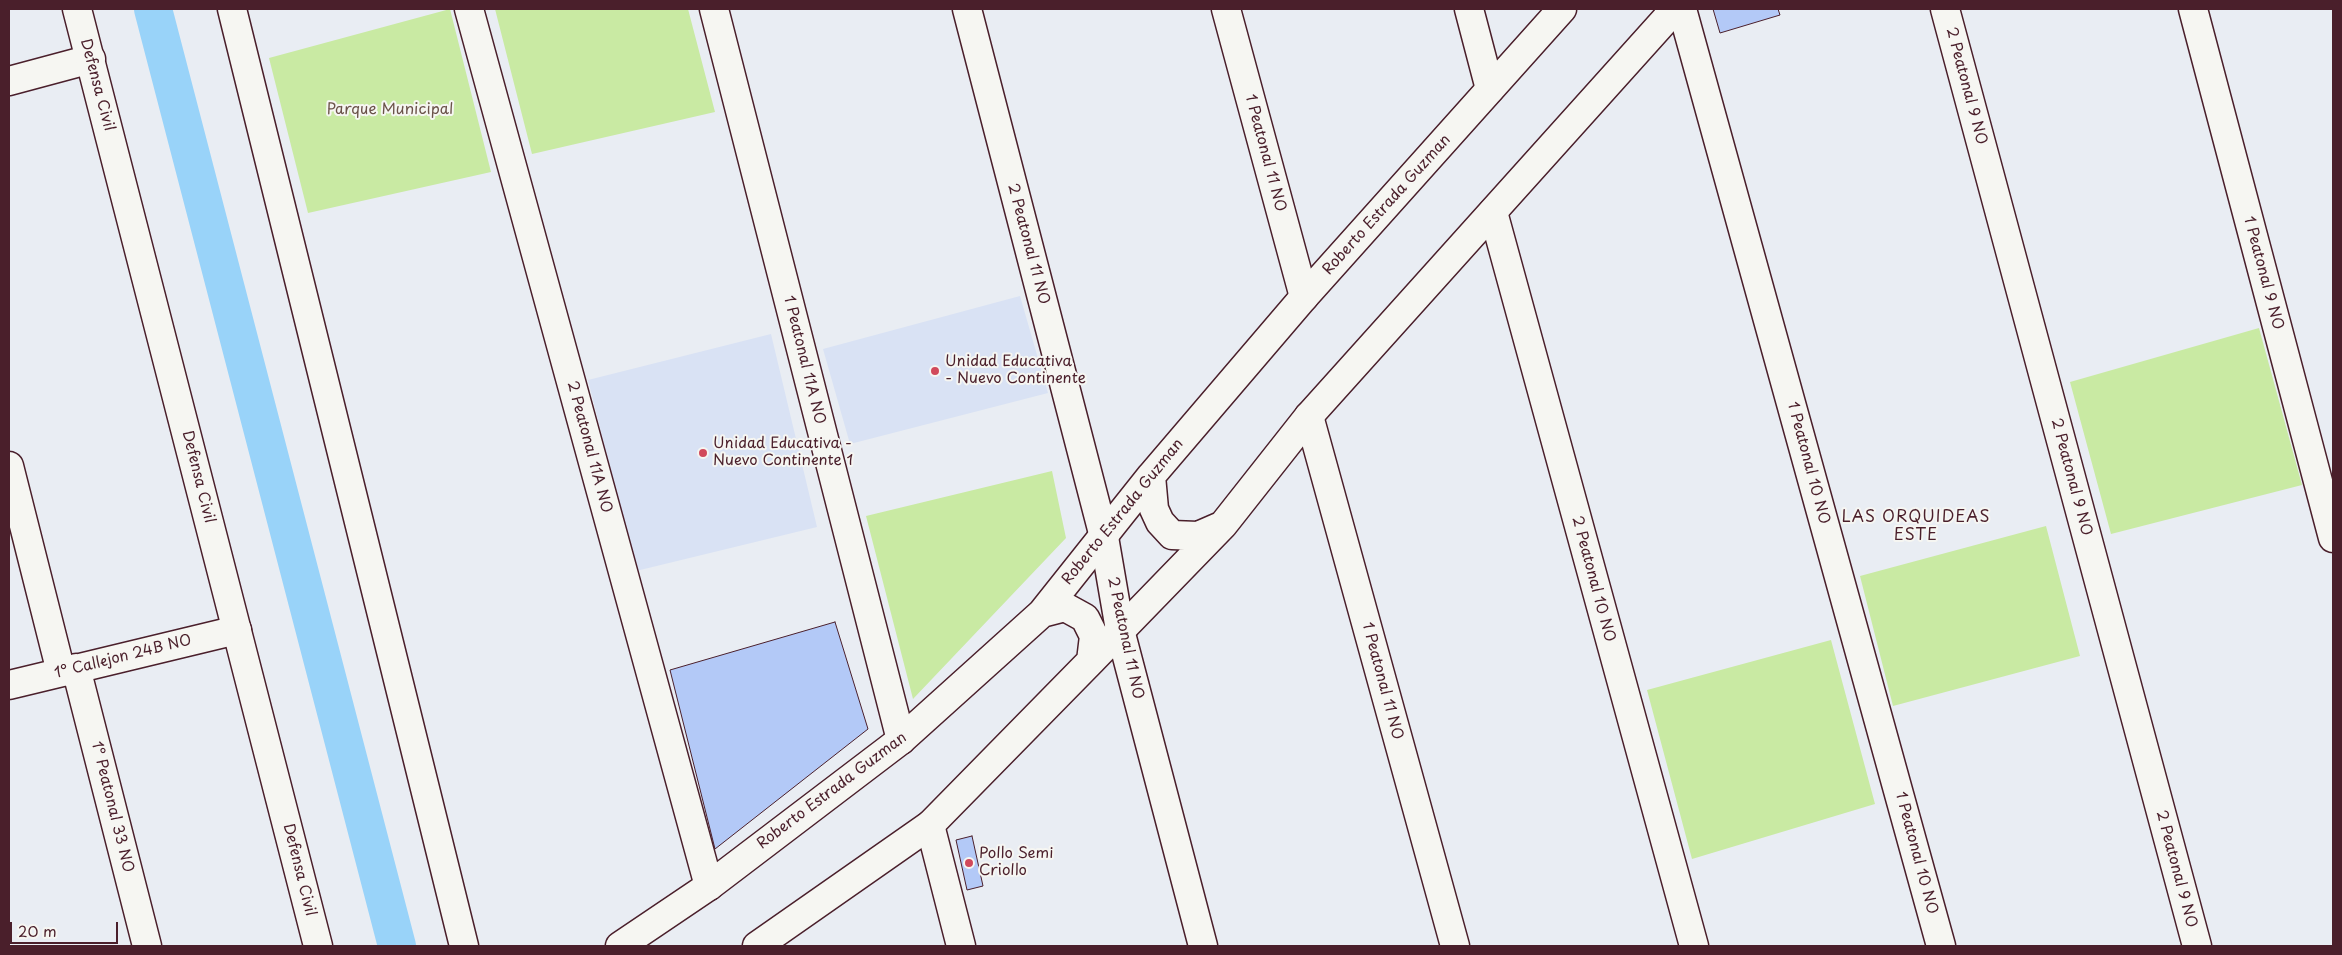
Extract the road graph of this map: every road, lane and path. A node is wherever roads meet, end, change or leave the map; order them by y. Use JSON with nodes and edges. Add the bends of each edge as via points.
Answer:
{"nodes":[{"id":1,"x":77,"y":9,"type":"edge"},
{"id":2,"x":232,"y":9,"type":"edge"},
{"id":3,"x":469,"y":9,"type":"edge"},
{"id":4,"x":714,"y":9,"type":"edge"},
{"id":5,"x":967,"y":9,"type":"edge"},
{"id":6,"x":1226,"y":9,"type":"edge"},
{"id":7,"x":1469,"y":9,"type":"edge"},
{"id":8,"x":1562,"y":9,"type":"edge"},
{"id":9,"x":1675,"y":9,"type":"edge"},
{"id":10,"x":1682,"y":9,"type":"edge"},
{"id":11,"x":1945,"y":9,"type":"edge"},
{"id":12,"x":2193,"y":9,"type":"edge"},
{"id":13,"x":90,"y":59,"type":"junction"},
{"id":14,"x":9,"y":81,"type":"edge"},
{"id":15,"x":1490,"y":90,"type":"junction"},
{"id":16,"x":1493,"y":212,"type":"junction"},
{"id":17,"x":1304,"y":298,"type":"junction"},
{"id":18,"x":1309,"y":416,"type":"junction"},
{"id":19,"x":9,"y":466,"type":"edge"},
{"id":20,"x":1151,"y":476,"type":"junction"},
{"id":21,"x":1223,"y":525,"type":"junction"},
{"id":22,"x":1104,"y":536,"type":"junction"},
{"id":23,"x":2333,"y":538,"type":"edge"},
{"id":24,"x":1042,"y":614,"type":"junction"},
{"id":25,"x":238,"y":630,"type":"junction"},
{"id":26,"x":1120,"y":630,"type":"junction"},
{"id":27,"x":1091,"y":661,"type":"junction"},
{"id":28,"x":68,"y":670,"type":"junction"},
{"id":29,"x":9,"y":685,"type":"edge"},
{"id":30,"x":901,"y":740,"type":"junction"},
{"id":31,"x":930,"y":825,"type":"junction"},
{"id":32,"x":709,"y":886,"type":"junction"},
{"id":33,"x":148,"y":946,"type":"edge"},
{"id":34,"x":318,"y":946,"type":"edge"},
{"id":35,"x":464,"y":946,"type":"edge"},
{"id":36,"x":620,"y":946,"type":"edge"},
{"id":37,"x":757,"y":946,"type":"edge"},
{"id":38,"x":961,"y":946,"type":"edge"},
{"id":39,"x":1203,"y":946,"type":"edge"},
{"id":40,"x":1455,"y":946,"type":"edge"},
{"id":41,"x":1694,"y":946,"type":"edge"},
{"id":42,"x":1941,"y":946,"type":"edge"},
{"id":43,"x":2197,"y":946,"type":"edge"}],
"edges":[{"from":1,"to":13,"type":"street","name":"Defensa Civil"},
{"from":2,"to":35,"type":"street"},
{"from":3,"to":32,"type":"street","name":"2 Peatonal 11A NO"},
{"from":4,"to":30,"type":"street","name":"1 Peatonal 11A NO"},
{"from":5,"to":22,"type":"street","name":"2 Peatonal 11 NO"},
{"from":6,"to":17,"type":"street","name":"1 Peatonal 11 NO"},
{"from":7,"to":15,"type":"street"},
{"from":8,"to":15,"type":"street","name":"Roberto Estrada Guzman"},
{"from":9,"to":16,"type":"street"},
{"from":10,"to":42,"type":"street","name":"1 Peatonal 10 NO"},
{"from":11,"to":43,"type":"street","name":"2 Peatonal 9 NO"},
{"from":12,"to":23,"type":"street","name":"1 Peatonal 9 NO"},
{"from":13,"to":14,"type":"street"},
{"from":13,"to":25,"type":"street","name":"Defensa Civil"},
{"from":15,"to":17,"type":"street","name":"Roberto Estrada Guzman"},
{"from":16,"to":18,"type":"street"},
{"from":16,"to":41,"type":"street","name":"2 Peatonal 10 NO"},
{"from":17,"to":20,"type":"street","name":"Roberto Estrada Guzman"},
{"from":18,"to":21,"type":"street"},
{"from":18,"to":40,"type":"street","name":"1 Peatonal 11 NO"},
{"from":19,"to":28,"type":"street","name":"1° Peatonal 33 NO"},
{"from":20,"to":21,"type":"street","via":[[1154,508],[1160,522],[1172,535],[1198,536]]},
{"from":20,"to":22,"type":"street","name":"Roberto Estrada Guzman"},
{"from":21,"to":26,"type":"street"},
{"from":22,"to":24,"type":"street","name":"Roberto Estrada Guzman"},
{"from":22,"to":26,"type":"street","name":"2 Peatonal 11 NO"},
{"from":24,"to":27,"type":"street","via":[[1064,607],[1085,618],[1094,636]]},
{"from":24,"to":30,"type":"street","name":"Roberto Estrada Guzman"},
{"from":25,"to":28,"type":"street","name":"1° Callejon 24B NO"},
{"from":25,"to":34,"type":"street","name":"Defensa Civil"},
{"from":26,"to":27,"type":"street"},
{"from":26,"to":39,"type":"street","name":"2 Peatonal 11 NO"},
{"from":27,"to":31,"type":"street"},
{"from":28,"to":29,"type":"street","name":"1° Callejon 24B NO"},
{"from":28,"to":33,"type":"street","name":"1° Peatonal 33 NO"},
{"from":30,"to":32,"type":"street","name":"Roberto Estrada Guzman"},
{"from":31,"to":37,"type":"street"},
{"from":31,"to":38,"type":"street"},
{"from":32,"to":36,"type":"street","name":"Roberto Estrada Guzman"}]}
